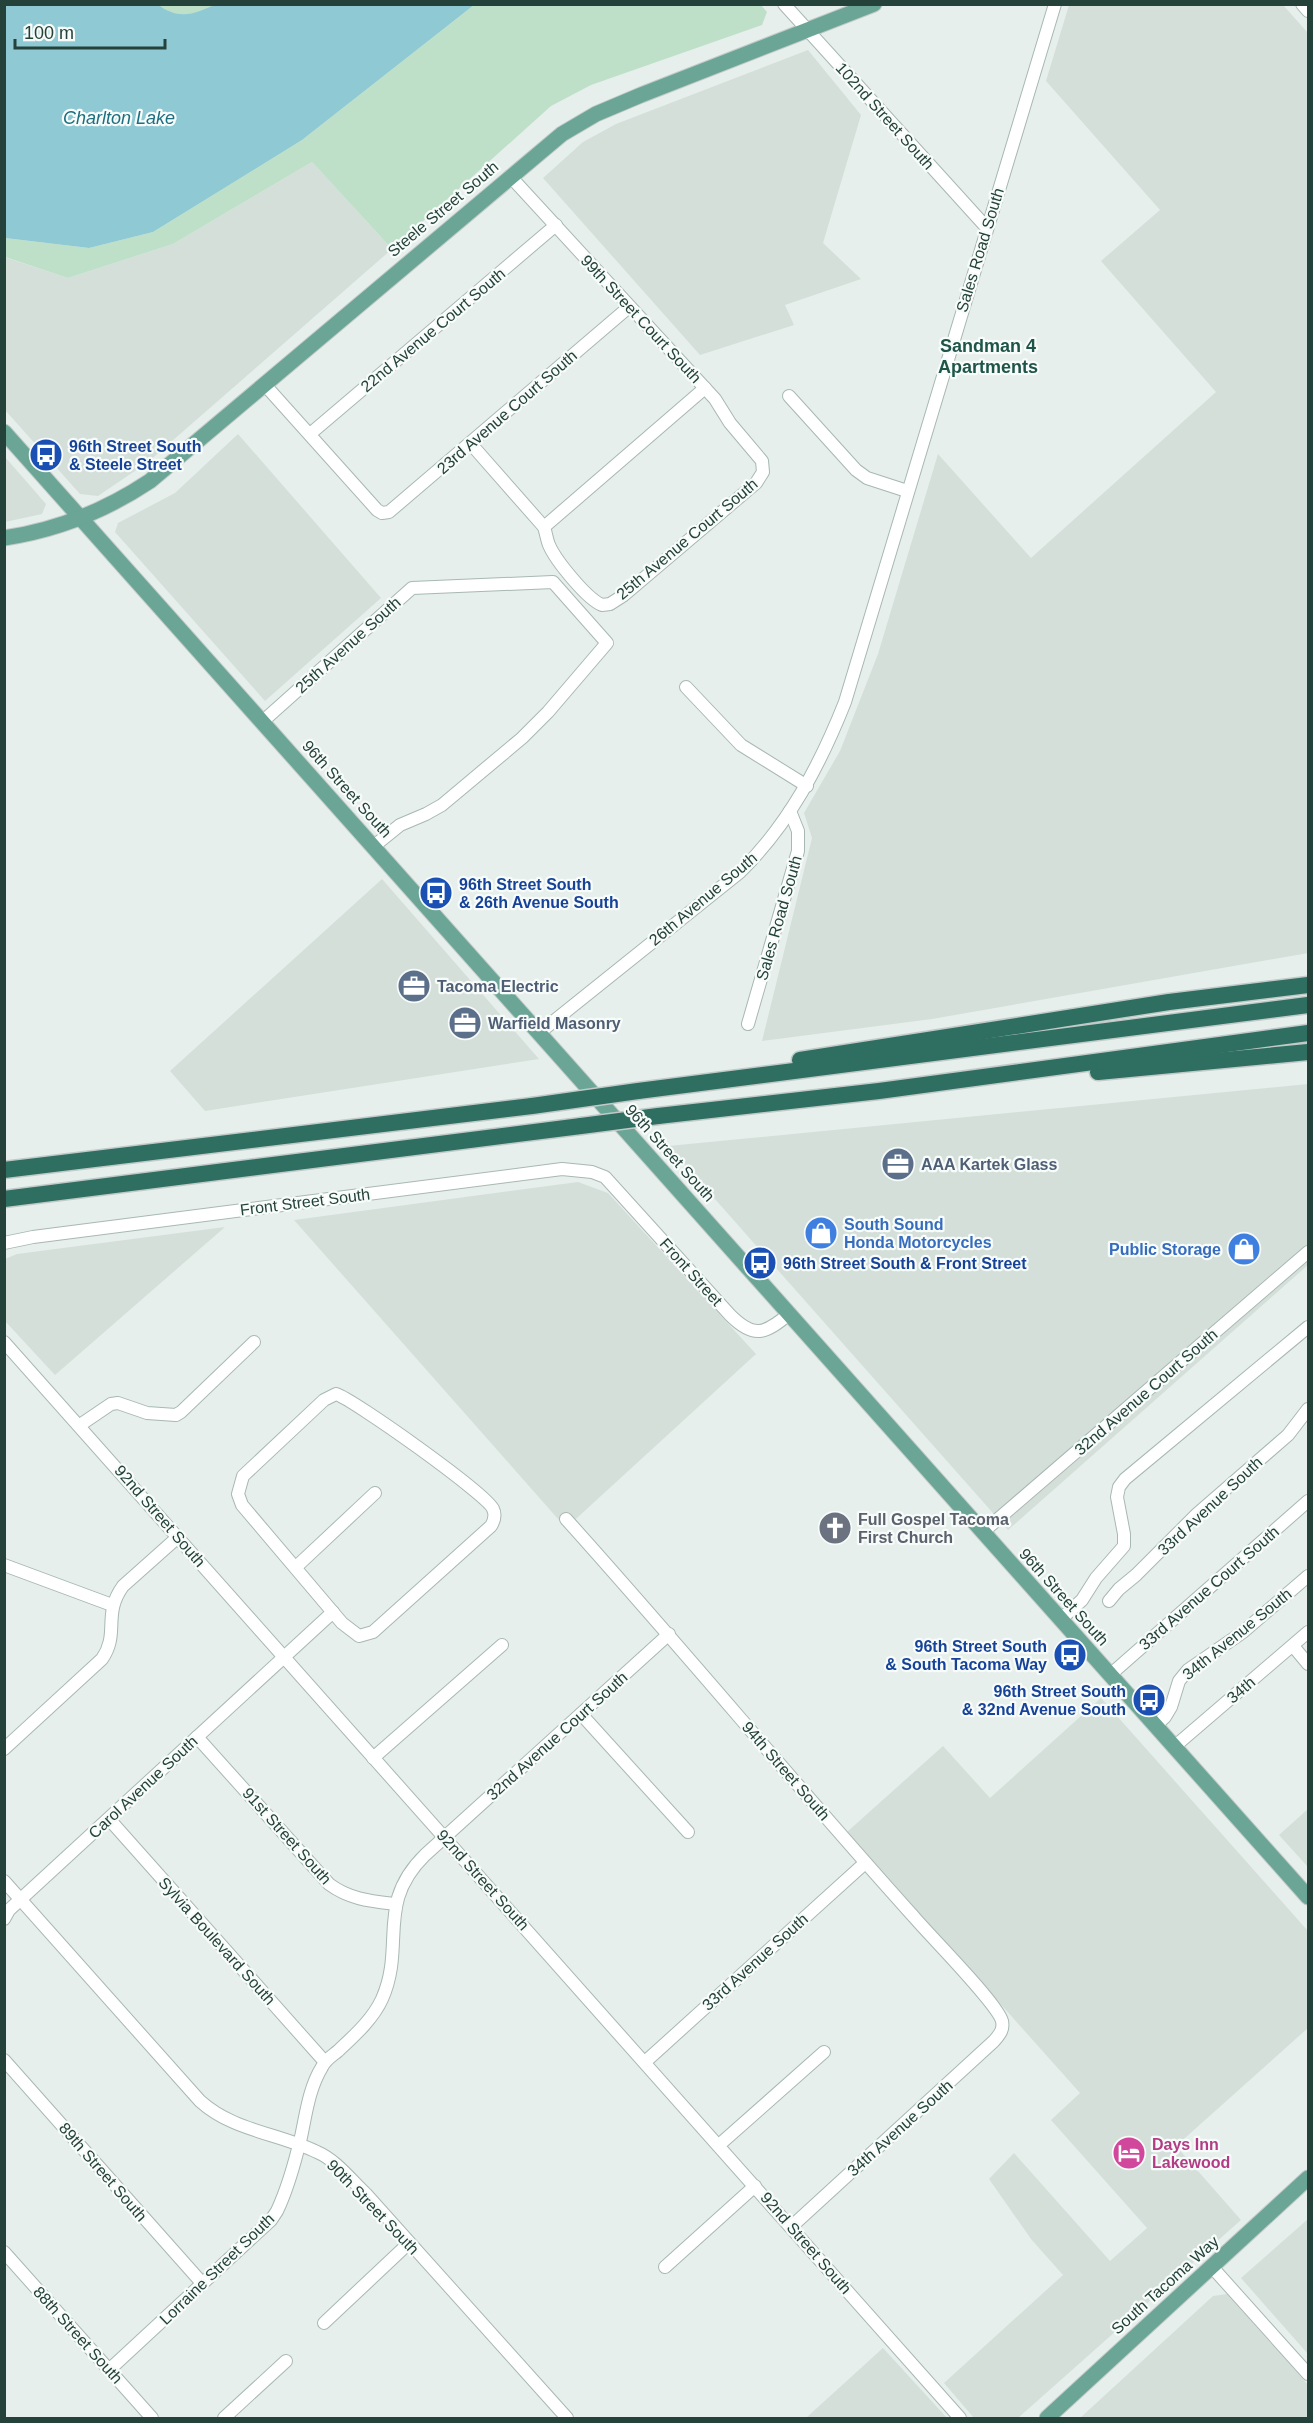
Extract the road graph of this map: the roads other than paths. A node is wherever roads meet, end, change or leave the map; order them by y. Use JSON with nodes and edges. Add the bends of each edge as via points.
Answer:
{"nodes":[{"id":1,"x":784,"y":4,"type":"edge"},
{"id":2,"x":874,"y":4,"type":"edge"},
{"id":3,"x":1055,"y":4,"type":"edge"},
{"id":4,"x":1302,"y":4,"type":"edge"},
{"id":5,"x":1308,"y":11,"type":"edge"},
{"id":6,"x":808,"y":31,"type":"junction"},
{"id":7,"x":510,"y":176,"type":"junction"},
{"id":8,"x":556,"y":225,"type":"junction"},
{"id":9,"x":987,"y":228,"type":"junction"},
{"id":10,"x":629,"y":307,"type":"junction"},
{"id":11,"x":265,"y":385,"type":"junction"},
{"id":12,"x":705,"y":388,"type":"junction"},
{"id":13,"x":789,"y":396,"type":"dead end"},
{"id":14,"x":4,"y":432,"type":"edge"},
{"id":15,"x":310,"y":434,"type":"junction"},
{"id":16,"x":471,"y":444,"type":"junction"},
{"id":17,"x":764,"y":468,"type":"joint"},
{"id":18,"x":907,"y":491,"type":"junction"},
{"id":19,"x":81,"y":519,"type":"junction"},
{"id":20,"x":544,"y":527,"type":"junction"},
{"id":21,"x":4,"y":538,"type":"edge"},
{"id":22,"x":686,"y":687,"type":"dead end"},
{"id":23,"x":845,"y":702,"type":"joint"},
{"id":24,"x":262,"y":722,"type":"junction"},
{"id":25,"x":807,"y":786,"type":"junction"},
{"id":26,"x":790,"y":811,"type":"junction"},
{"id":27,"x":374,"y":846,"type":"junction"},
{"id":28,"x":1308,"y":985,"type":"edge"},
{"id":29,"x":1308,"y":1005,"type":"edge"},
{"id":30,"x":748,"y":1024,"type":"dead end"},
{"id":31,"x":540,"y":1033,"type":"junction"},
{"id":32,"x":1308,"y":1033,"type":"edge"},
{"id":33,"x":1308,"y":1052,"type":"edge"},
{"id":34,"x":664,"y":1088,"type":"junction"},
{"id":35,"x":879,"y":1091,"type":"junction"},
{"id":36,"x":4,"y":1170,"type":"edge"},
{"id":37,"x":605,"y":1177,"type":"joint"},
{"id":38,"x":4,"y":1199,"type":"edge"},
{"id":39,"x":4,"y":1243,"type":"edge"},
{"id":40,"x":1308,"y":1252,"type":"edge"},
{"id":41,"x":789,"y":1314,"type":"junction"},
{"id":42,"x":1308,"y":1327,"type":"edge"},
{"id":43,"x":4,"y":1341,"type":"edge"},
{"id":44,"x":254,"y":1342,"type":"dead end"},
{"id":45,"x":1308,"y":1409,"type":"edge"},
{"id":46,"x":80,"y":1425,"type":"junction"},
{"id":47,"x":375,"y":1493,"type":"dead end"},
{"id":48,"x":1308,"y":1501,"type":"edge"},
{"id":49,"x":566,"y":1520,"type":"dead end"},
{"id":50,"x":983,"y":1532,"type":"junction"},
{"id":51,"x":178,"y":1537,"type":"junction"},
{"id":52,"x":4,"y":1565,"type":"edge"},
{"id":53,"x":296,"y":1567,"type":"junction"},
{"id":54,"x":1308,"y":1576,"type":"edge"},
{"id":55,"x":1109,"y":1601,"type":"dead end"},
{"id":56,"x":112,"y":1605,"type":"junction"},
{"id":57,"x":333,"y":1612,"type":"junction"},
{"id":58,"x":1060,"y":1620,"type":"junction"},
{"id":59,"x":1308,"y":1632,"type":"edge"},
{"id":60,"x":669,"y":1634,"type":"junction"},
{"id":61,"x":502,"y":1644,"type":"dead end"},
{"id":62,"x":1293,"y":1646,"type":"junction"},
{"id":63,"x":285,"y":1658,"type":"junction"},
{"id":64,"x":1308,"y":1664,"type":"edge"},
{"id":65,"x":1110,"y":1676,"type":"junction"},
{"id":66,"x":581,"y":1714,"type":"junction"},
{"id":67,"x":1155,"y":1726,"type":"junction"},
{"id":68,"x":197,"y":1737,"type":"junction"},
{"id":69,"x":1174,"y":1747,"type":"junction"},
{"id":70,"x":4,"y":1749,"type":"edge"},
{"id":71,"x":374,"y":1758,"type":"junction"},
{"id":72,"x":109,"y":1819,"type":"junction"},
{"id":73,"x":688,"y":1832,"type":"dead end"},
{"id":74,"x":445,"y":1837,"type":"junction"},
{"id":75,"x":865,"y":1863,"type":"junction"},
{"id":76,"x":4,"y":1881,"type":"edge"},
{"id":77,"x":1308,"y":1897,"type":"edge"},
{"id":78,"x":21,"y":1899,"type":"junction"},
{"id":79,"x":395,"y":1904,"type":"junction"},
{"id":80,"x":4,"y":1919,"type":"edge"},
{"id":81,"x":1002,"y":2025,"type":"joint"},
{"id":82,"x":824,"y":2052,"type":"dead end"},
{"id":83,"x":4,"y":2060,"type":"edge"},
{"id":84,"x":325,"y":2062,"type":"junction"},
{"id":85,"x":645,"y":2062,"type":"junction"},
{"id":86,"x":299,"y":2145,"type":"junction"},
{"id":87,"x":719,"y":2145,"type":"junction"},
{"id":88,"x":1308,"y":2178,"type":"edge"},
{"id":89,"x":755,"y":2186,"type":"junction"},
{"id":90,"x":791,"y":2227,"type":"junction"},
{"id":91,"x":409,"y":2243,"type":"junction"},
{"id":92,"x":4,"y":2252,"type":"edge"},
{"id":93,"x":665,"y":2267,"type":"dead end"},
{"id":94,"x":1212,"y":2267,"type":"junction"},
{"id":95,"x":202,"y":2283,"type":"junction"},
{"id":96,"x":324,"y":2323,"type":"dead end"},
{"id":97,"x":286,"y":2361,"type":"dead end"},
{"id":98,"x":109,"y":2370,"type":"junction"},
{"id":99,"x":1308,"y":2374,"type":"edge"},
{"id":100,"x":152,"y":2418,"type":"edge"},
{"id":101,"x":224,"y":2418,"type":"edge"},
{"id":102,"x":567,"y":2418,"type":"edge"},
{"id":103,"x":960,"y":2418,"type":"edge"},
{"id":104,"x":1047,"y":2418,"type":"edge"}],
"edges":[{"from":1,"to":6,"type":"street","name":"102nd Street South"},
{"from":2,"to":6,"type":"main road","name":"Steele Street South"},
{"from":3,"to":9,"type":"street","name":"Sales Road South"},
{"from":4,"to":5,"type":"street"},
{"from":6,"to":7,"type":"main road","name":"Steele Street South","via":[[596,114],[562,134]]},
{"from":6,"to":9,"type":"street","name":"102nd Street South"},
{"from":7,"to":8,"type":"street","name":"99th Street Court South"},
{"from":7,"to":11,"type":"main road","name":"Steele Street South"},
{"from":8,"to":10,"type":"street","name":"99th Street Court South"},
{"from":8,"to":15,"type":"street","name":"22nd Avenue Court South"},
{"from":9,"to":18,"type":"street","name":"Sales Road South"},
{"from":10,"to":12,"type":"street","name":"99th Street Court South"},
{"from":10,"to":16,"type":"street","name":"23rd Avenue Court South"},
{"from":11,"to":15,"type":"street"},
{"from":11,"to":19,"type":"main road","name":"Steele Street South","via":[[150,481]]},
{"from":12,"to":17,"type":"street","name":"99th Street Court South"},
{"from":12,"to":20,"type":"street"},
{"from":13,"to":18,"type":"street","via":[[856,470],[867,478]]},
{"from":14,"to":19,"type":"main road","name":"96th Street South"},
{"from":15,"to":16,"type":"street","name":"23rd Avenue Court South","via":[[382,513],[393,510]]},
{"from":16,"to":20,"type":"street"},
{"from":17,"to":20,"type":"street","name":"25th Avenue Court South","via":[[751,488],[624,595],[606,605],[597,603],[560,562]]},
{"from":18,"to":23,"type":"street","name":"Sales Road South"},
{"from":19,"to":21,"type":"main road","name":"Steele Street South"},
{"from":19,"to":24,"type":"main road","name":"96th Street South"},
{"from":22,"to":25,"type":"street","via":[[741,746]]},
{"from":23,"to":25,"type":"street","name":"26th Avenue South"},
{"from":24,"to":27,"type":"main road","name":"96th Street South"},
{"from":24,"to":27,"type":"street","name":"25th Avenue South","via":[[412,588],[553,582],[607,643],[522,738],[442,805],[390,832]]},
{"from":25,"to":26,"type":"street","name":"26th Avenue South"},
{"from":26,"to":30,"type":"street","name":"Sales Road South","via":[[798,831],[798,851]]},
{"from":26,"to":31,"type":"street","name":"26th Avenue South","via":[[740,872]]},
{"from":27,"to":31,"type":"main road","name":"96th Street South"},
{"from":28,"to":34,"type":"highway","via":[[874,1047]]},
{"from":29,"to":34,"type":"highway"},
{"from":31,"to":41,"type":"main road","name":"96th Street South"},
{"from":32,"to":35,"type":"highway"},
{"from":33,"to":35,"type":"highway"},
{"from":34,"to":36,"type":"highway","bridge":true},
{"from":35,"to":38,"type":"highway","bridge":true},
{"from":37,"to":39,"type":"street","name":"Front Street South","via":[[562,1169]]},
{"from":37,"to":41,"type":"street","name":"Front Street","via":[[740,1325],[761,1331]]},
{"from":40,"to":50,"type":"street","name":"32nd Avenue Court South"},
{"from":41,"to":50,"type":"main road","name":"96th Street South"},
{"from":42,"to":58,"type":"street","via":[[1125,1479],[1117,1494],[1124,1546],[1098,1575],[1083,1600]]},
{"from":43,"to":46,"type":"street","name":"92nd Street South"},
{"from":44,"to":46,"type":"street","via":[[182,1412],[164,1415],[111,1404]]},
{"from":45,"to":55,"type":"street","name":"33rd Avenue South","via":[[1288,1435],[1197,1514]]},
{"from":46,"to":51,"type":"street","name":"92nd Street South"},
{"from":47,"to":53,"type":"street"},
{"from":48,"to":65,"type":"street","name":"33rd Avenue Court South"},
{"from":49,"to":60,"type":"street","name":"94th Street South"},
{"from":50,"to":58,"type":"main road","name":"96th Street South"},
{"from":51,"to":56,"type":"street","via":[[123,1586]]},
{"from":51,"to":63,"type":"street","name":"92nd Street South"},
{"from":52,"to":56,"type":"street"},
{"from":53,"to":57,"type":"street"},
{"from":53,"to":57,"type":"street","via":[[242,1505],[238,1494],[243,1476],[324,1400],[336,1394],[472,1487],[492,1507],[494,1522],[373,1632],[359,1636]]},
{"from":54,"to":67,"type":"street","name":"34th Avenue South","via":[[1243,1632],[1188,1670],[1179,1681],[1171,1707]]},
{"from":56,"to":70,"type":"street","via":[[111,1643],[102,1659]]},
{"from":57,"to":63,"type":"street","name":"Carol Avenue South"},
{"from":58,"to":65,"type":"main road","name":"96th Street South"},
{"from":59,"to":62,"type":"street","name":"34th"},
{"from":60,"to":66,"type":"street","name":"32nd Avenue Court South"},
{"from":60,"to":75,"type":"street","name":"94th Street South"},
{"from":61,"to":71,"type":"street"},
{"from":62,"to":64,"type":"street"},
{"from":62,"to":69,"type":"street","name":"34th"},
{"from":63,"to":68,"type":"street","name":"Carol Avenue South"},
{"from":63,"to":71,"type":"street","name":"92nd Street South"},
{"from":65,"to":67,"type":"main road","name":"96th Street South"},
{"from":66,"to":73,"type":"street"},
{"from":66,"to":74,"type":"street","name":"32nd Avenue Court South"},
{"from":67,"to":69,"type":"main road","name":"96th Street South"},
{"from":68,"to":72,"type":"street","name":"Carol Avenue South"},
{"from":68,"to":79,"type":"street","name":"91st Street South","via":[[328,1884],[359,1900]]},
{"from":69,"to":77,"type":"main road","name":"96th Street South"},
{"from":71,"to":74,"type":"street","name":"92nd Street South"},
{"from":72,"to":78,"type":"street","name":"Carol Avenue South"},
{"from":72,"to":84,"type":"street","name":"Sylvia Boulevard South"},
{"from":74,"to":79,"type":"street","name":"Lorraine Street South","via":[[419,1860]]},
{"from":74,"to":85,"type":"street","name":"92nd Street South"},
{"from":75,"to":81,"type":"street","name":"94th Street South","via":[[995,2010]]},
{"from":75,"to":85,"type":"street","name":"33rd Avenue South"},
{"from":76,"to":78,"type":"street","name":"90th Street South"},
{"from":78,"to":80,"type":"street","name":"Carol Avenue South"},
{"from":78,"to":86,"type":"street","name":"90th Street South","via":[[210,2110],[233,2123]]},
{"from":79,"to":84,"type":"street","name":"Lorraine Street South","via":[[391,1976],[381,2001],[359,2031]]},
{"from":81,"to":90,"type":"street","name":"34th Avenue South","via":[[994,2041]]},
{"from":82,"to":87,"type":"street"},
{"from":83,"to":95,"type":"street","name":"89th Street South"},
{"from":84,"to":86,"type":"street","name":"Lorraine Street South","via":[[312,2089]]},
{"from":85,"to":87,"type":"street","name":"92nd Street South"},
{"from":86,"to":91,"type":"street","name":"90th Street South","via":[[331,2161]]},
{"from":86,"to":95,"type":"street","name":"Lorraine Street South","via":[[278,2211]]},
{"from":87,"to":89,"type":"street","name":"92nd Street South"},
{"from":88,"to":94,"type":"main road","name":"South Tacoma Way"},
{"from":89,"to":90,"type":"street","name":"92nd Street South"},
{"from":89,"to":93,"type":"street"},
{"from":90,"to":103,"type":"street","name":"92nd Street South"},
{"from":91,"to":96,"type":"street"},
{"from":91,"to":102,"type":"street","name":"90th Street South"},
{"from":92,"to":98,"type":"street","name":"88th Street South"},
{"from":94,"to":99,"type":"street"},
{"from":94,"to":104,"type":"main road","name":"South Tacoma Way"},
{"from":95,"to":98,"type":"street","name":"Lorraine Street South"},
{"from":97,"to":101,"type":"street"},
{"from":98,"to":100,"type":"street","name":"88th Street South"}]}
